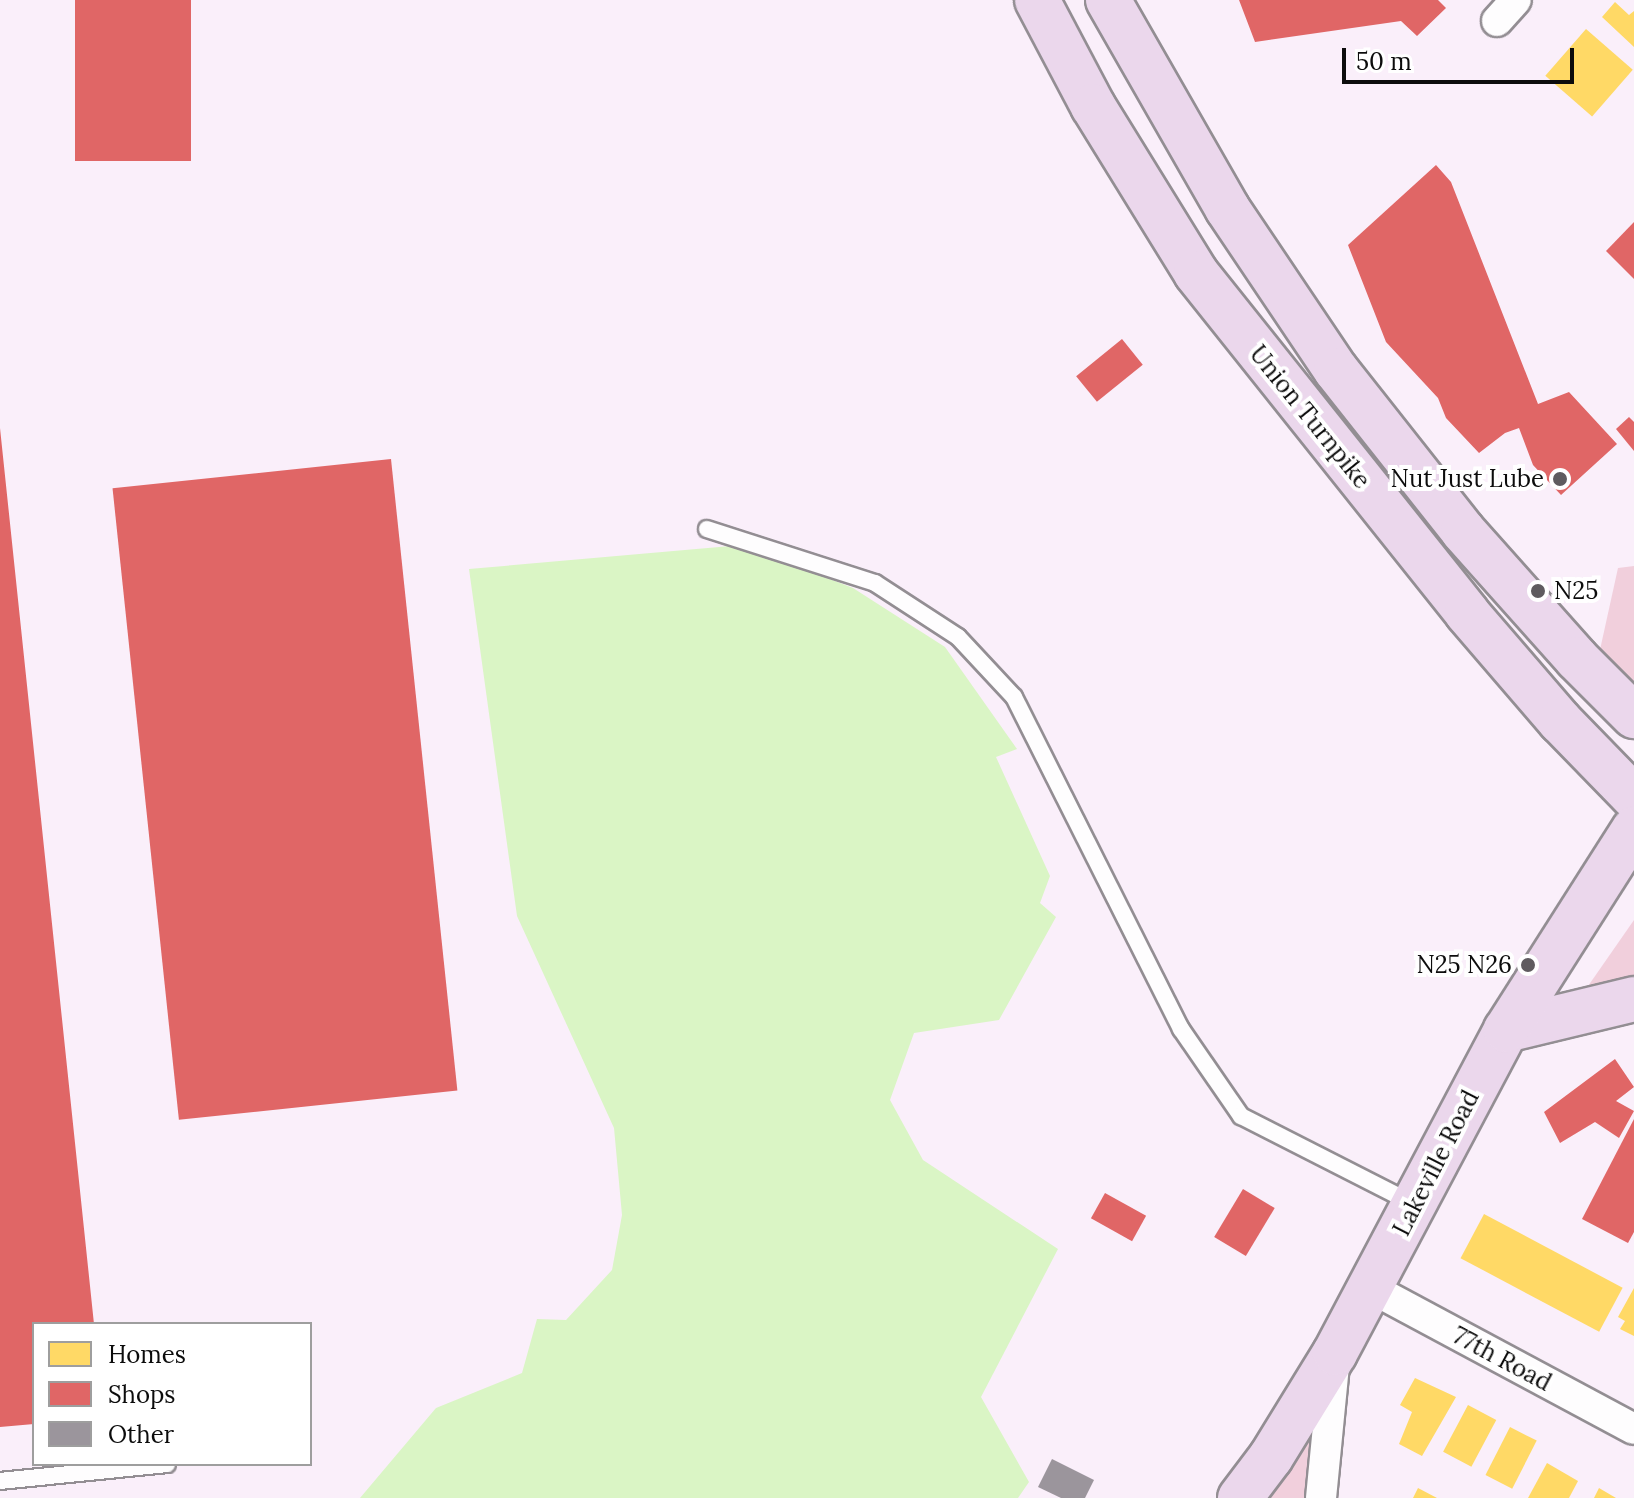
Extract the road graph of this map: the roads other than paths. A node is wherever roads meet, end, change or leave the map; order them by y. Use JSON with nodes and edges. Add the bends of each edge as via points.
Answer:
{"nodes":[{"id":1,"x":1037,"y":0,"type":"edge"},
{"id":2,"x":1108,"y":0,"type":"edge"},
{"id":3,"x":707,"y":529,"type":"dead end"},
{"id":4,"x":1634,"y":716,"type":"edge"},
{"id":5,"x":1634,"y":797,"type":"edge"},
{"id":6,"x":1634,"y":829,"type":"edge"},
{"id":7,"x":1634,"y":999,"type":"edge"},
{"id":8,"x":1506,"y":1030,"type":"junction"},
{"id":9,"x":1416,"y":1205,"type":"junction"},
{"id":10,"x":1371,"y":1288,"type":"junction"},
{"id":11,"x":1335,"y":1353,"type":"junction"},
{"id":12,"x":1634,"y":1429,"type":"edge"},
{"id":13,"x":147,"y":1466,"type":"edge"},
{"id":14,"x":0,"y":1481,"type":"edge"},
{"id":15,"x":1240,"y":1498,"type":"edge"},
{"id":16,"x":1321,"y":1498,"type":"edge"}],
"edges":[{"from":1,"to":5,"type":"main road","name":"Union Turnpike","via":[[1093,106],[1196,273],[1467,613]]},
{"from":2,"to":4,"type":"main road","name":"Union Turnpike","via":[[1227,208],[1336,370],[1463,531]]},
{"from":3,"to":9,"type":"lane","via":[[875,583],[958,637],[1014,697],[1181,1029],[1241,1116]]},
{"from":6,"to":8,"type":"main road","name":"Lakeville Road"},
{"from":7,"to":8,"type":"main road"},
{"from":8,"to":9,"type":"main road","name":"Lakeville Road"},
{"from":9,"to":10,"type":"main road","name":"Lakeville Road"},
{"from":10,"to":11,"type":"main road","name":"Lakeville Road"},
{"from":10,"to":12,"type":"street","name":"77th Road"},
{"from":11,"to":15,"type":"main road","name":"Lakeville Road"},
{"from":11,"to":16,"type":"street"},
{"from":13,"to":14,"type":"lane"}]}
